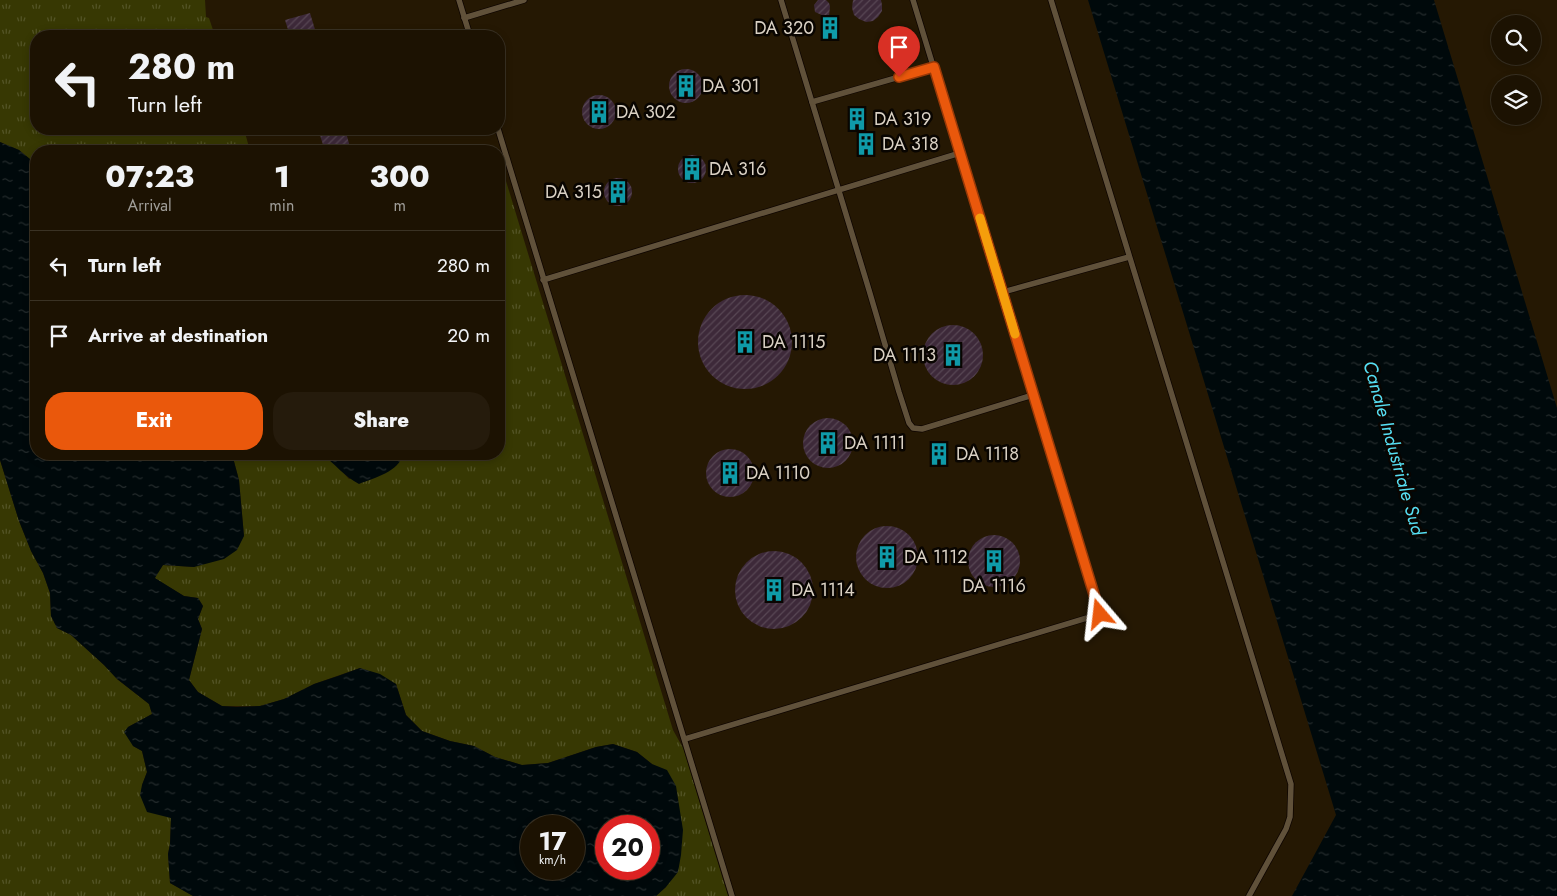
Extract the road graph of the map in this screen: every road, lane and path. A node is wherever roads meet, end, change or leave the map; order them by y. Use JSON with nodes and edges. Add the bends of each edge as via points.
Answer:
{"nodes":[{"id":1,"x":459,"y":0,"type":"edge"},
{"id":2,"x":524,"y":0,"type":"edge"},
{"id":3,"x":781,"y":0,"type":"edge"},
{"id":4,"x":913,"y":0,"type":"edge"},
{"id":5,"x":1051,"y":0,"type":"edge"},
{"id":6,"x":464,"y":18,"type":"junction"},
{"id":7,"x":468,"y":30,"type":"edge"},
{"id":8,"x":934,"y":67,"type":"junction"},
{"id":9,"x":812,"y":102,"type":"junction"},
{"id":10,"x":505,"y":152,"type":"edge"},
{"id":11,"x":960,"y":154,"type":"junction"},
{"id":12,"x":838,"y":189,"type":"junction"},
{"id":13,"x":1129,"y":257,"type":"junction"},
{"id":14,"x":544,"y":280,"type":"junction"},
{"id":15,"x":1003,"y":292,"type":"junction"},
{"id":16,"x":1033,"y":395,"type":"junction"},
{"id":17,"x":685,"y":739,"type":"junction"},
{"id":18,"x":732,"y":896,"type":"edge"},
{"id":19,"x":1248,"y":896,"type":"edge"}],
"edges":[{"from":1,"to":6,"type":"lane"},
{"from":2,"to":6,"type":"lane"},
{"from":3,"to":9,"type":"lane"},
{"from":4,"to":8,"type":"lane"},
{"from":5,"to":13,"type":"lane"},
{"from":6,"to":7,"type":"lane"},
{"from":8,"to":9,"type":"lane"},
{"from":8,"to":11,"type":"lane"},
{"from":9,"to":12,"type":"lane"},
{"from":10,"to":14,"type":"lane"},
{"from":11,"to":12,"type":"lane"},
{"from":11,"to":15,"type":"lane"},
{"from":12,"to":14,"type":"lane"},
{"from":12,"to":16,"type":"lane","via":[[898,392],[913,428],[922,429]]},
{"from":13,"to":15,"type":"lane"},
{"from":13,"to":19,"type":"lane","via":[[1291,784],[1290,817],[1286,829]]},
{"from":14,"to":17,"type":"lane"},
{"from":15,"to":16,"type":"lane"},
{"from":16,"to":17,"type":"lane","via":[[1100,614]]},
{"from":17,"to":18,"type":"lane"}]}
